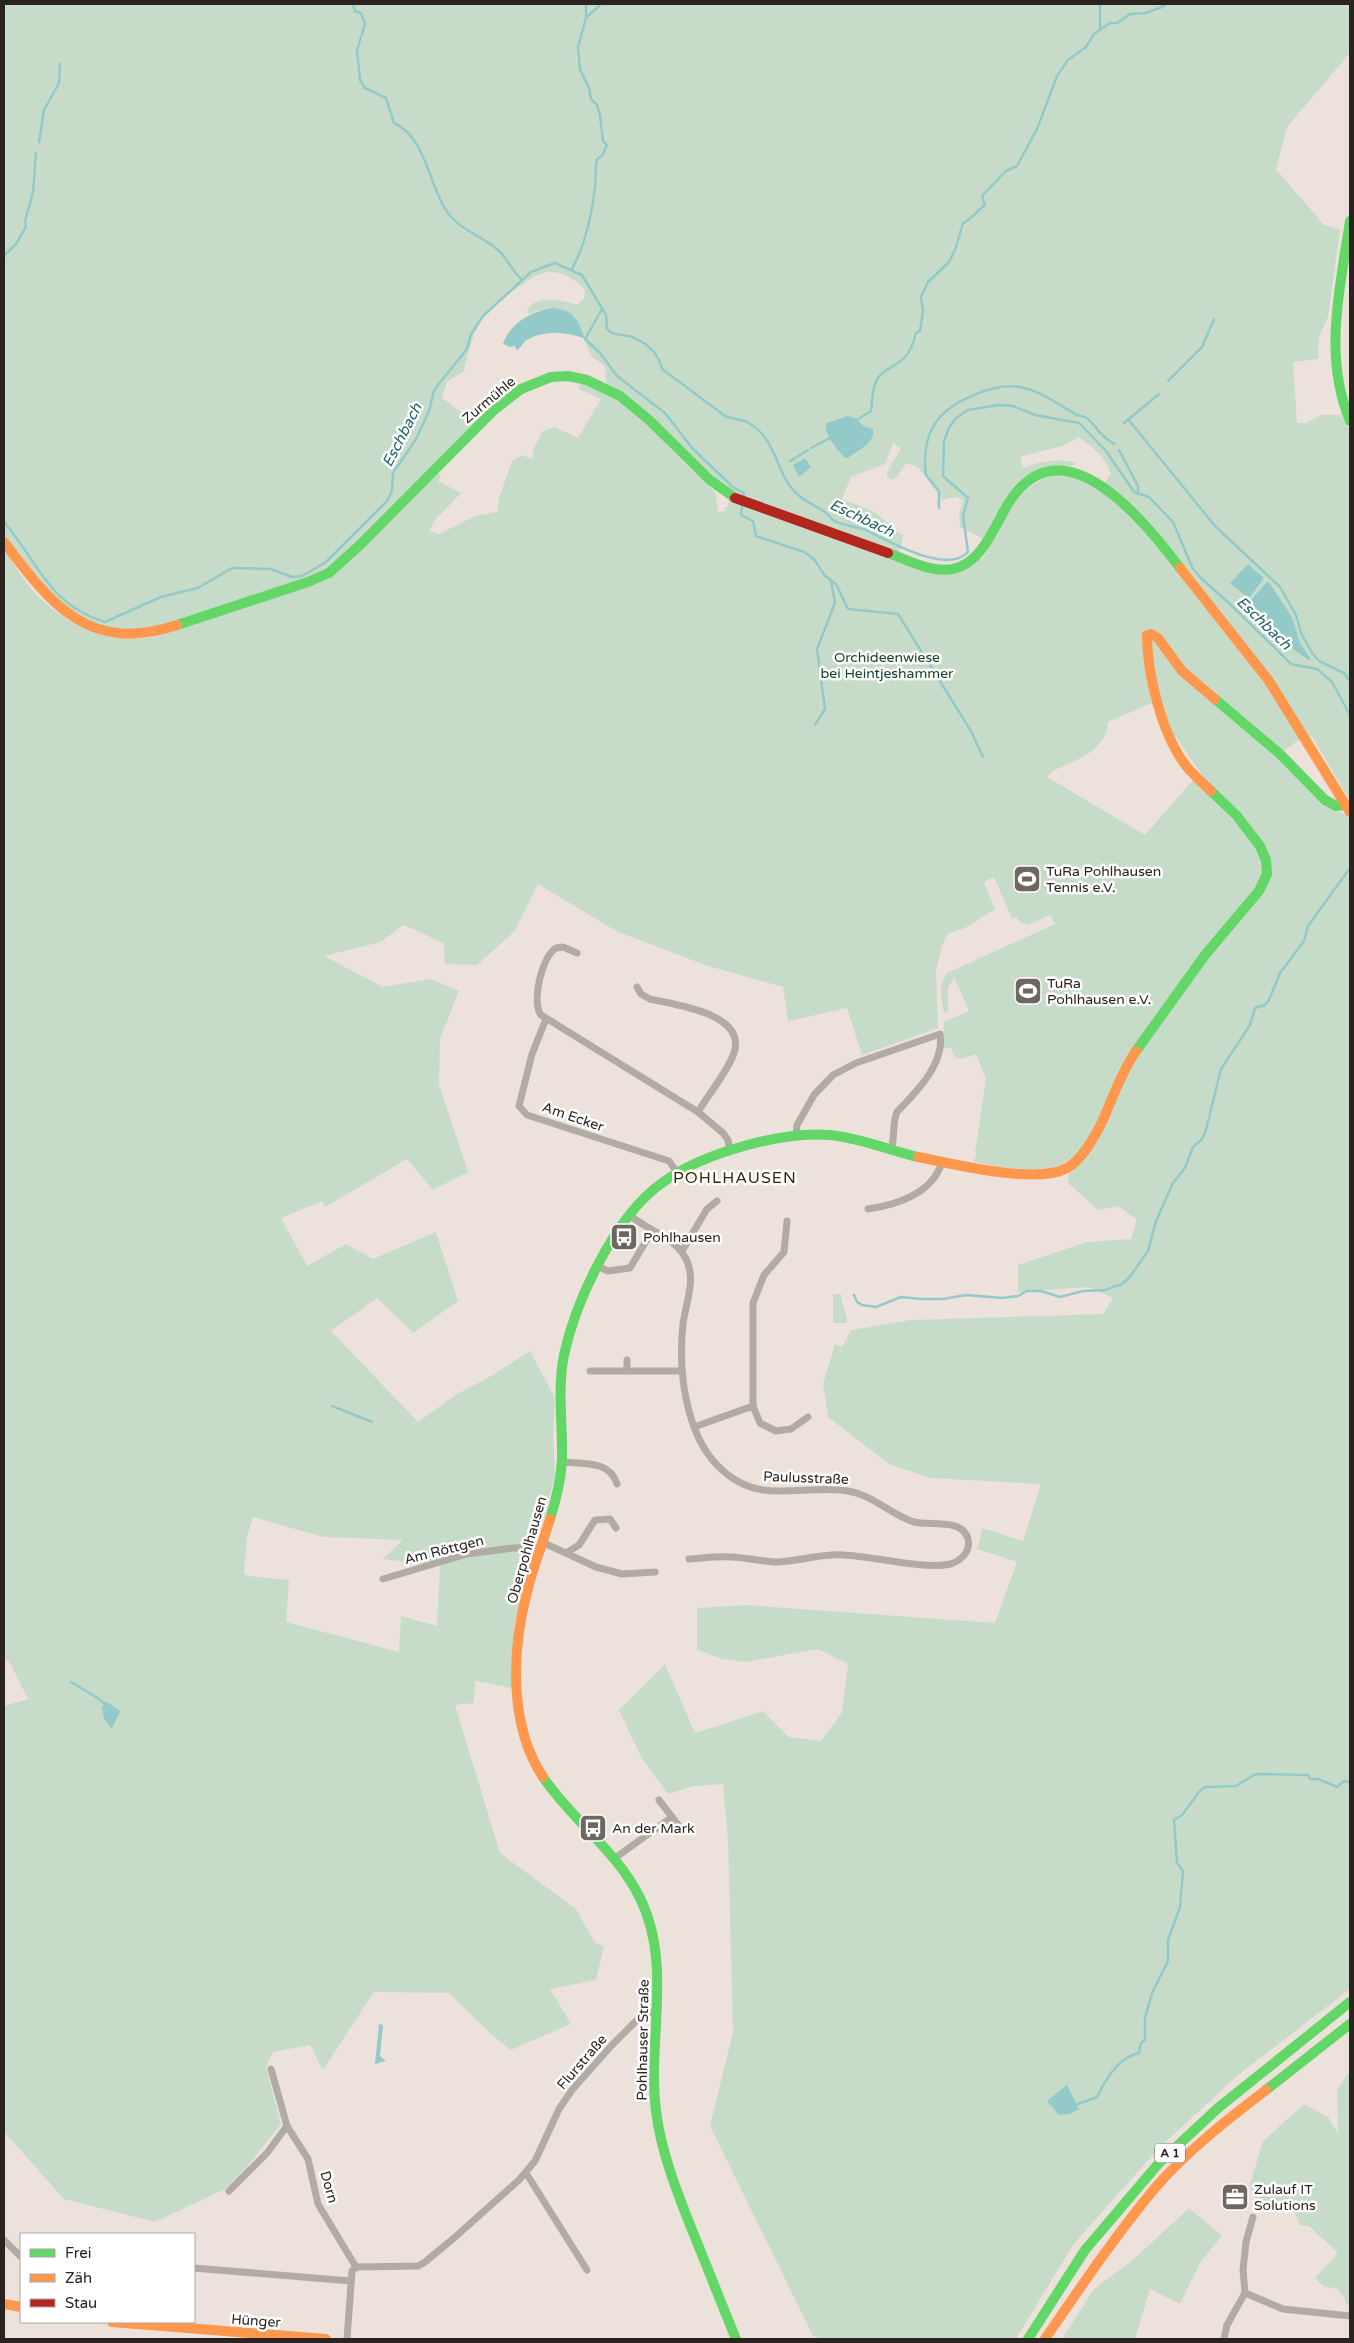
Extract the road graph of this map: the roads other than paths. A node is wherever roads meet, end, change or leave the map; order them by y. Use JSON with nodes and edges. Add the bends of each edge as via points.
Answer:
{"nodes":[{"id":1,"x":1350,"y":221,"type":"edge"},
{"id":2,"x":1350,"y":421,"type":"edge"},
{"id":3,"x":4,"y":542,"type":"edge"},
{"id":4,"x":1348,"y":809,"type":"edge"},
{"id":5,"x":578,"y":953,"type":"dead end"},
{"id":6,"x":637,"y":987,"type":"dead end"},
{"id":7,"x":546,"y":1019,"type":"junction"},
{"id":8,"x":698,"y":1112,"type":"junction"},
{"id":9,"x":796,"y":1135,"type":"junction"},
{"id":10,"x":891,"y":1150,"type":"junction"},
{"id":11,"x":730,"y":1151,"type":"junction"},
{"id":12,"x":942,"y":1162,"type":"junction"},
{"id":13,"x":677,"y":1172,"type":"junction"},
{"id":14,"x":717,"y":1201,"type":"dead end"},
{"id":15,"x":868,"y":1209,"type":"dead end"},
{"id":16,"x":631,"y":1216,"type":"junction"},
{"id":17,"x":787,"y":1221,"type":"dead end"},
{"id":18,"x":652,"y":1231,"type":"junction"},
{"id":19,"x":682,"y":1251,"type":"junction"},
{"id":20,"x":597,"y":1266,"type":"junction"},
{"id":21,"x":627,"y":1360,"type":"dead end"},
{"id":22,"x":590,"y":1371,"type":"dead end"},
{"id":23,"x":628,"y":1371,"type":"junction"},
{"id":24,"x":682,"y":1371,"type":"junction"},
{"id":25,"x":753,"y":1406,"type":"junction"},
{"id":26,"x":808,"y":1417,"type":"dead end"},
{"id":27,"x":694,"y":1427,"type":"junction"},
{"id":28,"x":562,"y":1462,"type":"junction"},
{"id":29,"x":617,"y":1484,"type":"dead end"},
{"id":30,"x":616,"y":1528,"type":"dead end"},
{"id":31,"x":541,"y":1545,"type":"junction"},
{"id":32,"x":566,"y":1553,"type":"junction"},
{"id":33,"x":689,"y":1559,"type":"dead end"},
{"id":34,"x":655,"y":1572,"type":"dead end"},
{"id":35,"x":383,"y":1579,"type":"dead end"},
{"id":36,"x":520,"y":1705,"type":"joint"},
{"id":37,"x":659,"y":1800,"type":"dead end"},
{"id":38,"x":672,"y":1817,"type":"junction"},
{"id":39,"x":682,"y":1830,"type":"dead end"},
{"id":40,"x":615,"y":1858,"type":"junction"},
{"id":41,"x":1350,"y":2002,"type":"edge"},
{"id":42,"x":658,"y":2010,"type":"junction"},
{"id":43,"x":1350,"y":2024,"type":"edge"},
{"id":44,"x":271,"y":2069,"type":"dead end"},
{"id":45,"x":287,"y":2126,"type":"junction"},
{"id":46,"x":526,"y":2173,"type":"junction"},
{"id":47,"x":229,"y":2191,"type":"dead end"},
{"id":48,"x":1253,"y":2217,"type":"dead end"},
{"id":49,"x":4,"y":2240,"type":"edge"},
{"id":50,"x":20,"y":2257,"type":"edge"},
{"id":51,"x":356,"y":2267,"type":"junction"},
{"id":52,"x":195,"y":2268,"type":"edge"},
{"id":53,"x":587,"y":2270,"type":"dead end"},
{"id":54,"x":351,"y":2280,"type":"junction"},
{"id":55,"x":1245,"y":2293,"type":"junction"},
{"id":56,"x":4,"y":2304,"type":"edge"},
{"id":57,"x":20,"y":2307,"type":"edge"},
{"id":58,"x":1350,"y":2316,"type":"edge"},
{"id":59,"x":120,"y":2323,"type":"edge"},
{"id":60,"x":217,"y":2336,"type":"edge"},
{"id":61,"x":293,"y":2338,"type":"edge"},
{"id":62,"x":326,"y":2339,"type":"edge"},
{"id":63,"x":347,"y":2339,"type":"edge"},
{"id":64,"x":736,"y":2339,"type":"edge"},
{"id":65,"x":1028,"y":2339,"type":"edge"},
{"id":66,"x":1045,"y":2339,"type":"edge"},
{"id":67,"x":1224,"y":2339,"type":"edge"}],
"edges":[{"from":1,"to":2,"type":"main road","via":[[1334,356],[1336,380]]},
{"from":3,"to":4,"type":"main road","name":"Zurmühle","via":[[40,590],[88,626],[108,633],[141,634],[184,623],[326,575],[502,403],[521,389],[544,379],[568,376],[594,382],[620,396],[710,480],[737,500],[940,570],[959,568],[976,558],[1011,499],[1030,480],[1061,471],[1073,472],[1112,494],[1139,519],[1256,664]]},
{"from":4,"to":12,"type":"main road","name":"Oberpohlhausen","via":[[1325,800],[1280,754],[1182,671],[1158,638],[1147,635],[1145,642],[1150,669],[1167,729],[1182,762],[1234,813],[1262,849],[1267,860],[1266,881],[1208,950],[1130,1059],[1089,1145],[1078,1160],[1052,1174],[1023,1174]]},
{"from":5,"to":7,"type":"street","via":[[556,948],[547,957],[536,998],[537,1010]]},
{"from":6,"to":8,"type":"street","via":[[650,999],[721,1019],[732,1033],[734,1051]]},
{"from":7,"to":8,"type":"street"},
{"from":7,"to":13,"type":"street","name":"Am Ecker","via":[[524,1082],[519,1106],[522,1110],[528,1115],[669,1161]]},
{"from":8,"to":11,"type":"street","via":[[723,1133]]},
{"from":9,"to":10,"type":"main road","name":"Oberpohlhausen","via":[[844,1137]]},
{"from":9,"to":10,"type":"street","via":[[797,1125],[814,1095],[833,1075],[856,1063],[940,1034],[941,1046],[924,1082],[897,1112]]},
{"from":9,"to":11,"type":"main road","name":"Oberpohlhausen"},
{"from":10,"to":12,"type":"main road","name":"Oberpohlhausen"},
{"from":11,"to":13,"type":"main road","name":"Oberpohlhausen"},
{"from":12,"to":15,"type":"street","via":[[934,1179],[915,1194],[900,1202]]},
{"from":13,"to":16,"type":"main road","name":"Oberpohlhausen","via":[[659,1184]]},
{"from":14,"to":19,"type":"street","via":[[707,1209]]},
{"from":16,"to":18,"type":"street"},
{"from":16,"to":20,"type":"main road","name":"Oberpohlhausen"},
{"from":17,"to":25,"type":"street","via":[[784,1252],[764,1275],[752,1303]]},
{"from":18,"to":19,"type":"street"},
{"from":18,"to":20,"type":"street","via":[[630,1268],[608,1271]]},
{"from":19,"to":24,"type":"street","name":"Paulusstraße","via":[[691,1280],[683,1324]]},
{"from":20,"to":28,"type":"main road","name":"Oberpohlhausen","via":[[577,1310],[562,1366],[559,1389]]},
{"from":21,"to":23,"type":"street"},
{"from":22,"to":23,"type":"street"},
{"from":23,"to":24,"type":"street"},
{"from":24,"to":27,"type":"street","name":"Paulusstraße"},
{"from":25,"to":26,"type":"street","via":[[760,1423],[776,1432],[791,1429]]},
{"from":25,"to":27,"type":"street"},
{"from":27,"to":33,"type":"street","name":"Paulusstraße","via":[[701,1445],[714,1463],[748,1486],[783,1493],[835,1490],[858,1493],[912,1521],[957,1527],[966,1533],[969,1544],[961,1559],[940,1566],[840,1554],[774,1562],[731,1557]]},
{"from":28,"to":29,"type":"street","via":[[603,1466],[611,1471]]},
{"from":28,"to":31,"type":"main road","name":"Oberpohlhausen","via":[[558,1491]]},
{"from":30,"to":32,"type":"street","via":[[610,1519],[594,1520],[579,1544]]},
{"from":31,"to":32,"type":"street"},
{"from":31,"to":35,"type":"street","name":"Am Röttgen","via":[[467,1554]]},
{"from":31,"to":36,"type":"main road","name":"Oberpohlhausen","via":[[520,1626]]},
{"from":32,"to":34,"type":"street","via":[[596,1567],[622,1574]]},
{"from":36,"to":40,"type":"main road","name":"Pohlhauser Straße","via":[[526,1740],[546,1784]]},
{"from":37,"to":38,"type":"street"},
{"from":38,"to":39,"type":"street"},
{"from":38,"to":40,"type":"street"},
{"from":40,"to":42,"type":"main road","name":"Pohlhauser Straße","via":[[638,1890],[646,1908],[657,1962]]},
{"from":41,"to":65,"type":"main road","number":"A 1","via":[[1218,2108],[1159,2163],[1085,2250]]},
{"from":42,"to":46,"type":"street","name":"Flurstraße","via":[[642,2015],[572,2090]]},
{"from":42,"to":64,"type":"main road","name":"Pohlhauser Straße","via":[[655,2080],[661,2140],[678,2193]]},
{"from":43,"to":66,"type":"main road","number":"A 1","via":[[1237,2112],[1156,2187],[1109,2246]]},
{"from":44,"to":45,"type":"street","name":"Dorn"},
{"from":45,"to":47,"type":"street","via":[[267,2153]]},
{"from":45,"to":51,"type":"street","name":"Dorn","via":[[308,2159],[320,2207]]},
{"from":46,"to":51,"type":"street","name":"Flurstraße","via":[[418,2266]]},
{"from":46,"to":53,"type":"street"},
{"from":48,"to":55,"type":"street","via":[[1243,2270]]},
{"from":49,"to":50,"type":"street"},
{"from":51,"to":54,"type":"street"},
{"from":52,"to":54,"type":"street"},
{"from":54,"to":63,"type":"street"},
{"from":55,"to":58,"type":"street","via":[[1283,2309]]},
{"from":55,"to":67,"type":"street","via":[[1227,2325]]},
{"from":56,"to":57,"type":"main road"},
{"from":59,"to":60,"type":"main road","name":"Hünger"},
{"from":60,"to":61,"type":"main road","name":"Hünger"},
{"from":61,"to":62,"type":"main road","name":"Hünger"}]}
